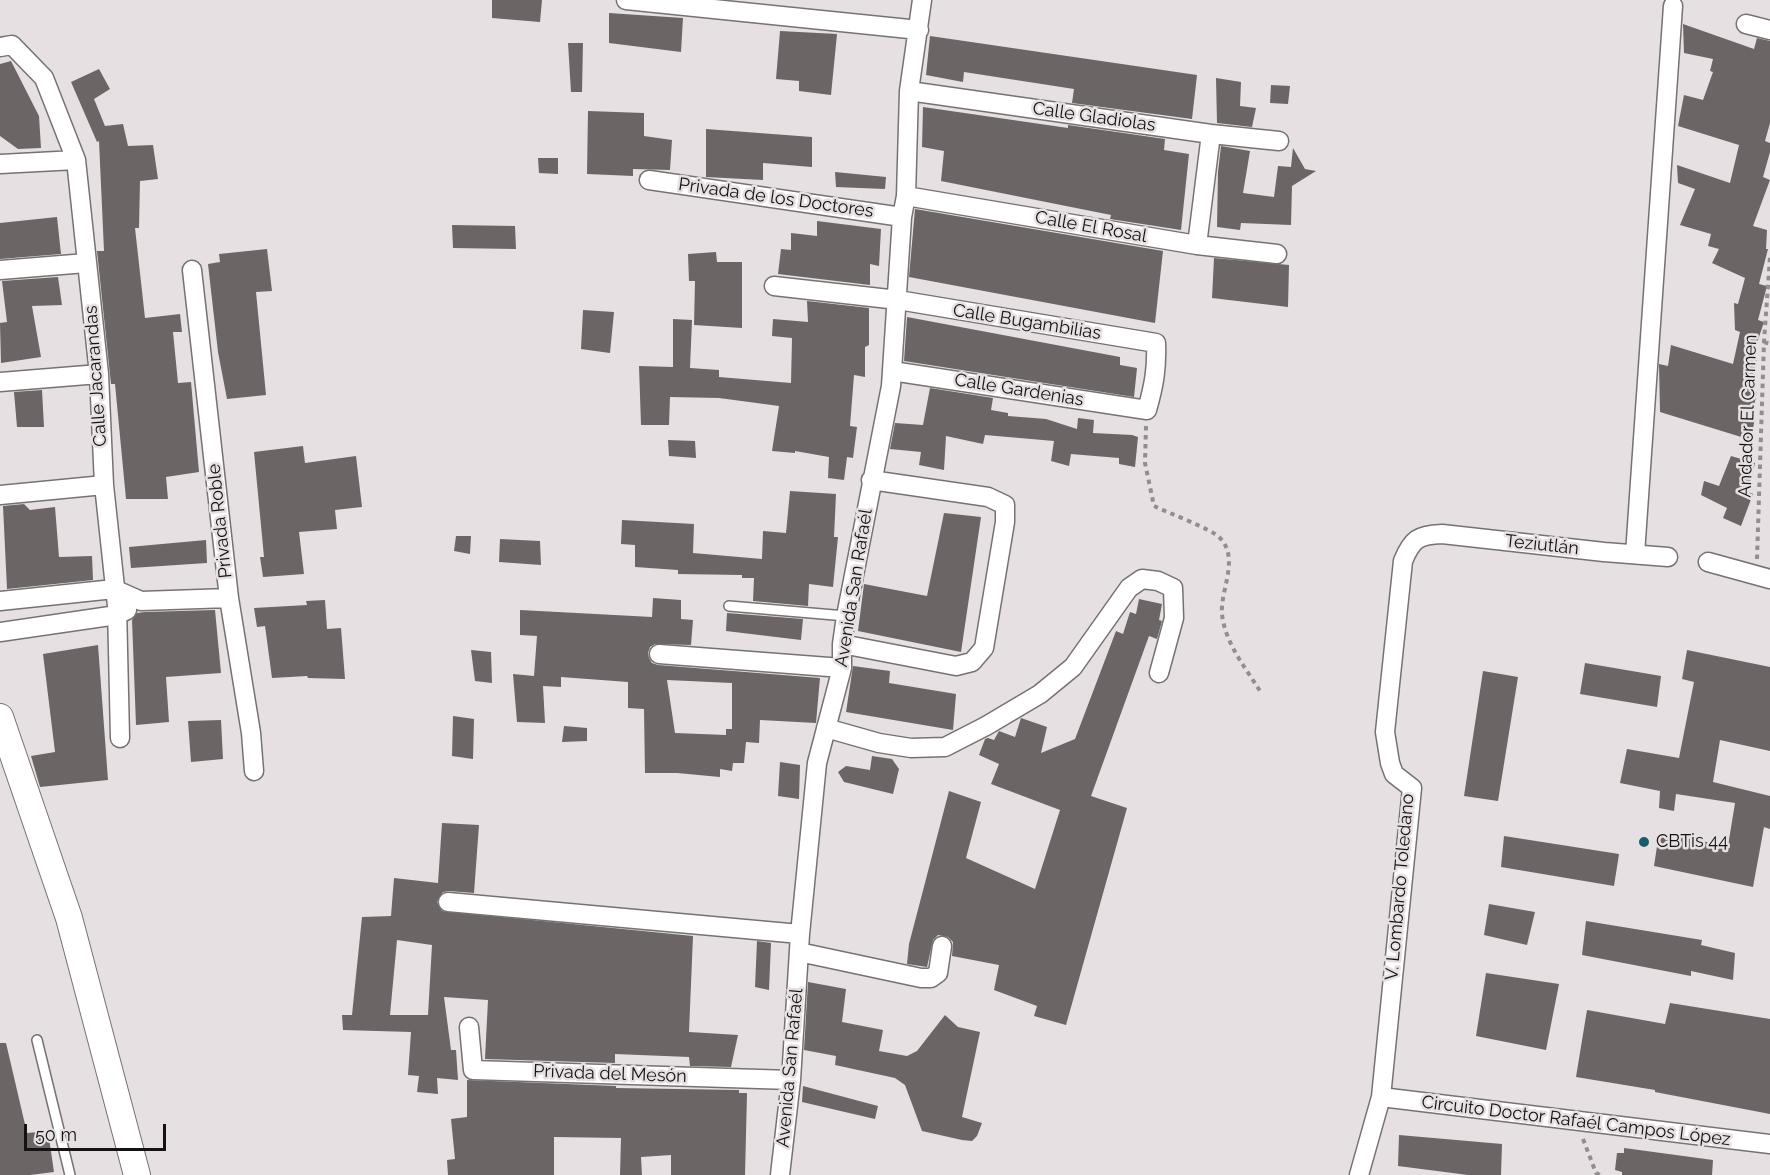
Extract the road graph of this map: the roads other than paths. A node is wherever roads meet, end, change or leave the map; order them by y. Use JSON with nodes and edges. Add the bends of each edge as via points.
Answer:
{"nodes":[{"id":1,"x":626,"y":0,"type":"edge"},
{"id":2,"x":922,"y":0,"type":"edge"},
{"id":3,"x":1673,"y":6,"type":"dead end"},
{"id":4,"x":1746,"y":24,"type":"dead end"},
{"id":5,"x":919,"y":30,"type":"junction"},
{"id":6,"x":1770,"y":30,"type":"edge"},
{"id":7,"x":0,"y":47,"type":"edge"},
{"id":8,"x":909,"y":91,"type":"junction"},
{"id":9,"x":1211,"y":134,"type":"junction"},
{"id":10,"x":1279,"y":141,"type":"dead end"},
{"id":11,"x":76,"y":160,"type":"junction"},
{"id":12,"x":0,"y":164,"type":"edge"},
{"id":13,"x":649,"y":180,"type":"dead end"},
{"id":14,"x":906,"y":196,"type":"junction"},
{"id":15,"x":902,"y":217,"type":"junction"},
{"id":16,"x":1197,"y":245,"type":"junction"},
{"id":17,"x":1277,"y":254,"type":"dead end"},
{"id":18,"x":86,"y":263,"type":"junction"},
{"id":19,"x":0,"y":270,"type":"edge"},
{"id":20,"x":192,"y":270,"type":"dead end"},
{"id":21,"x":774,"y":286,"type":"dead end"},
{"id":22,"x":898,"y":300,"type":"junction"},
{"id":23,"x":892,"y":370,"type":"junction"},
{"id":24,"x":99,"y":374,"type":"junction"},
{"id":25,"x":0,"y":381,"type":"edge"},
{"id":26,"x":1147,"y":410,"type":"joint"},
{"id":27,"x":871,"y":480,"type":"junction"},
{"id":28,"x":104,"y":485,"type":"junction"},
{"id":29,"x":0,"y":495,"type":"edge"},
{"id":30,"x":1417,"y":538,"type":"joint"},
{"id":31,"x":1635,"y":555,"type":"junction"},
{"id":32,"x":1668,"y":557,"type":"dead end"},
{"id":33,"x":1708,"y":562,"type":"dead end"},
{"id":34,"x":1763,"y":577,"type":"edge"},
{"id":35,"x":114,"y":589,"type":"junction"},
{"id":36,"x":229,"y":598,"type":"junction"},
{"id":37,"x":0,"y":601,"type":"edge"},
{"id":38,"x":141,"y":601,"type":"junction"},
{"id":39,"x":729,"y":606,"type":"dead end"},
{"id":40,"x":117,"y":615,"type":"junction"},
{"id":41,"x":846,"y":616,"type":"junction"},
{"id":42,"x":0,"y":632,"type":"edge"},
{"id":43,"x":842,"y":644,"type":"junction"},
{"id":44,"x":659,"y":654,"type":"dead end"},
{"id":45,"x":842,"y":668,"type":"junction"},
{"id":46,"x":1159,"y":673,"type":"dead end"},
{"id":47,"x":0,"y":717,"type":"edge"},
{"id":48,"x":826,"y":728,"type":"junction"},
{"id":49,"x":120,"y":738,"type":"dead end"},
{"id":50,"x":254,"y":771,"type":"dead end"},
{"id":51,"x":448,"y":902,"type":"dead end"},
{"id":52,"x":799,"y":943,"type":"junction"},
{"id":53,"x":942,"y":946,"type":"dead end"},
{"id":54,"x":469,"y":1027,"type":"dead end"},
{"id":55,"x":37,"y":1040,"type":"dead end"},
{"id":56,"x":791,"y":1080,"type":"junction"},
{"id":57,"x":1381,"y":1097,"type":"junction"},
{"id":58,"x":1770,"y":1144,"type":"edge"},
{"id":59,"x":70,"y":1175,"type":"edge"},
{"id":60,"x":137,"y":1175,"type":"edge"},
{"id":61,"x":780,"y":1175,"type":"edge"},
{"id":62,"x":1359,"y":1175,"type":"edge"}],
"edges":[{"from":1,"to":5,"type":"street"},
{"from":2,"to":5,"type":"street","name":"Avenida San Rafaél"},
{"from":3,"to":31,"type":"street"},
{"from":4,"to":6,"type":"street"},
{"from":5,"to":8,"type":"street","name":"Avenida San Rafaél"},
{"from":7,"to":11,"type":"street","name":"Calle Jacarandas","via":[[12,45],[44,78]]},
{"from":8,"to":9,"type":"street","name":"Calle Gladiolas"},
{"from":8,"to":14,"type":"street","name":"Avenida San Rafaél"},
{"from":9,"to":10,"type":"street","name":"Calle Gladiolas"},
{"from":9,"to":16,"type":"street"},
{"from":11,"to":12,"type":"street"},
{"from":11,"to":18,"type":"street","name":"Calle Jacarandas"},
{"from":13,"to":15,"type":"street","name":"Privada de los Doctores"},
{"from":14,"to":15,"type":"street","name":"Avenida San Rafaél"},
{"from":14,"to":16,"type":"street","name":"Calle El Rosal"},
{"from":15,"to":22,"type":"street","name":"Avenida San Rafaél"},
{"from":16,"to":17,"type":"street","name":"Calle El Rosal"},
{"from":18,"to":19,"type":"street"},
{"from":18,"to":24,"type":"street","name":"Calle Jacarandas"},
{"from":20,"to":36,"type":"street","name":"Privada Roble"},
{"from":21,"to":22,"type":"street","name":"Calle Bugambilias"},
{"from":22,"to":23,"type":"street","name":"Avenida San Rafaél"},
{"from":22,"to":26,"type":"street","name":"Calle Bugambilias","via":[[1155,343],[1155,382]]},
{"from":23,"to":26,"type":"street","name":"Calle Gardenias"},
{"from":23,"to":27,"type":"street","name":"Avenida San Rafaél"},
{"from":24,"to":25,"type":"street"},
{"from":24,"to":28,"type":"street","name":"Calle Jacarandas"},
{"from":27,"to":41,"type":"street","name":"Avenida San Rafaél"},
{"from":27,"to":43,"type":"street","via":[[988,497],[1005,505],[984,648],[972,662],[956,666]]},
{"from":28,"to":29,"type":"street"},
{"from":28,"to":35,"type":"street","name":"Calle Jacarandas"},
{"from":30,"to":31,"type":"street","name":"Teziutlán","via":[[1442,534]]},
{"from":30,"to":57,"type":"street","name":"V. Lombardo Toledano","via":[[1402,561],[1385,732],[1394,774],[1412,788]]},
{"from":31,"to":32,"type":"street","name":"Teziutlán"},
{"from":33,"to":34,"type":"street"},
{"from":35,"to":37,"type":"street"},
{"from":35,"to":38,"type":"street"},
{"from":35,"to":40,"type":"street","name":"Calle Jacarandas"},
{"from":36,"to":38,"type":"street"},
{"from":36,"to":50,"type":"street","name":"Privada Roble"},
{"from":38,"to":40,"type":"street"},
{"from":39,"to":41,"type":"lane"},
{"from":40,"to":42,"type":"street"},
{"from":40,"to":49,"type":"street","name":"Calle Jacarandas"},
{"from":41,"to":43,"type":"street","name":"Avenida San Rafaél"},
{"from":43,"to":45,"type":"street","name":"Avenida San Rafaél"},
{"from":44,"to":45,"type":"street"},
{"from":45,"to":48,"type":"street","name":"Avenida San Rafaél"},
{"from":46,"to":48,"type":"street","via":[[1174,618],[1173,588],[1142,579],[1129,588],[1073,668],[1040,694],[945,747],[911,748],[879,743]]},
{"from":47,"to":60,"type":"main road","via":[[69,918]]},
{"from":48,"to":52,"type":"street","name":"Avenida San Rafaél","via":[[817,763]]},
{"from":51,"to":52,"type":"street"},
{"from":52,"to":53,"type":"street","via":[[921,978],[938,973]]},
{"from":52,"to":56,"type":"street","name":"Avenida San Rafaél"},
{"from":54,"to":56,"type":"street","name":"Privada del Mesón","via":[[473,1070]]},
{"from":55,"to":59,"type":"lane"},
{"from":56,"to":61,"type":"street","name":"Avenida San Rafaél"},
{"from":57,"to":58,"type":"street","name":"Circuito Doctor Rafaél Campos López"},
{"from":57,"to":62,"type":"street","name":"V. Lombardo Toledano"}]}
